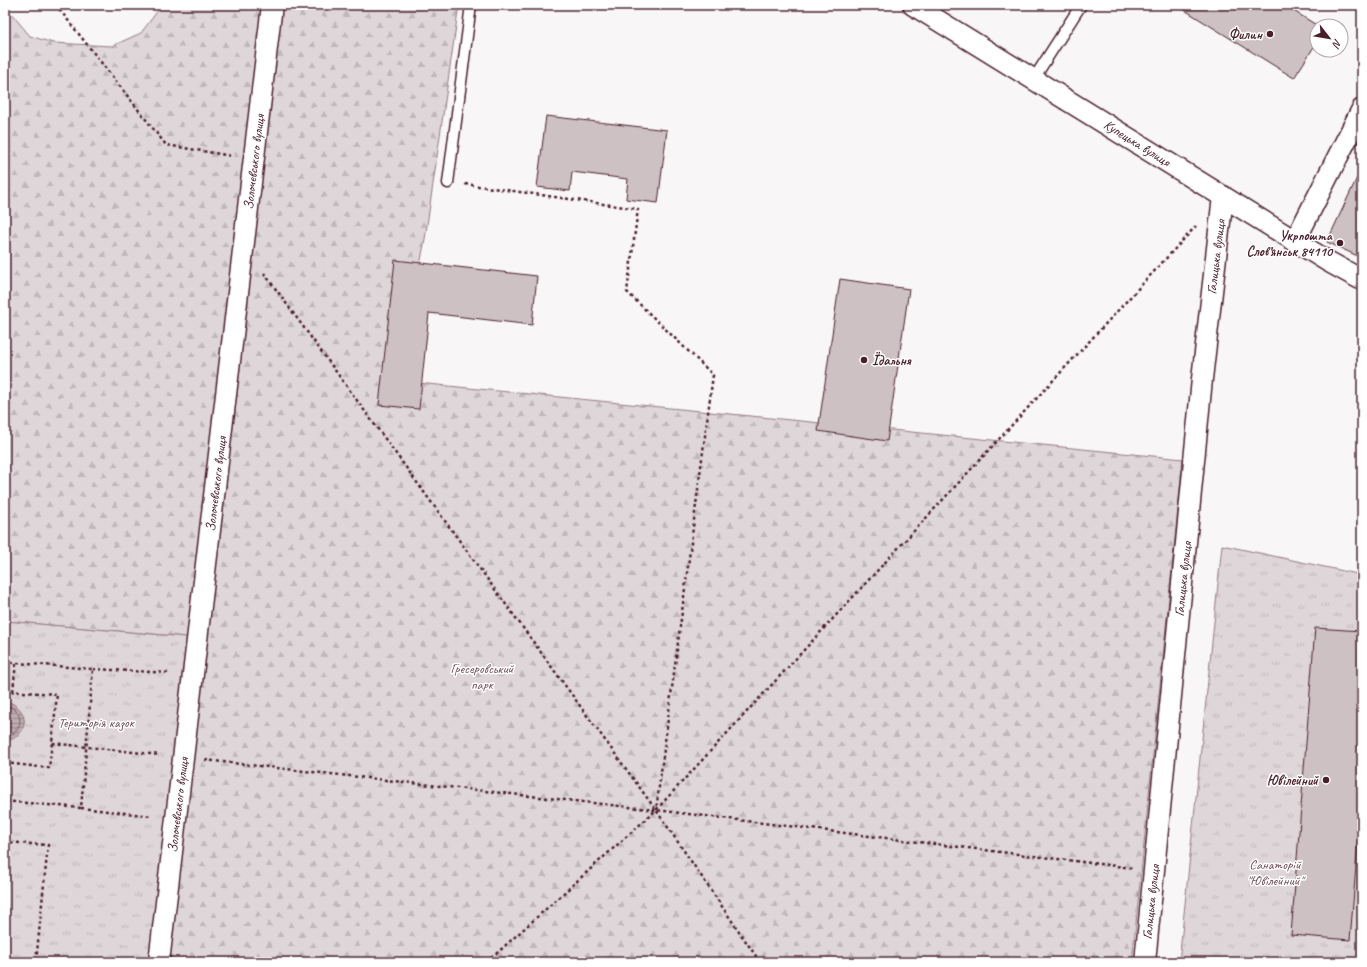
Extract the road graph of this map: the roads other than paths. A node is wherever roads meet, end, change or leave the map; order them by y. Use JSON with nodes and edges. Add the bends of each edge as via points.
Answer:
{"nodes":[{"id":1,"x":272,"y":5,"type":"edge"},
{"id":2,"x":471,"y":5,"type":"edge"},
{"id":3,"x":913,"y":5,"type":"edge"},
{"id":4,"x":1081,"y":5,"type":"edge"},
{"id":5,"x":1034,"y":80,"type":"junction"},
{"id":6,"x":1362,"y":109,"type":"edge"},
{"id":7,"x":448,"y":183,"type":"road end"},
{"id":8,"x":1223,"y":196,"type":"junction"},
{"id":9,"x":1295,"y":241,"type":"junction"},
{"id":10,"x":1362,"y":280,"type":"edge"},
{"id":11,"x":159,"y":962,"type":"edge"},
{"id":12,"x":1145,"y":962,"type":"edge"}],
"edges":[{"from":1,"to":11,"type":"street","name":"Золочевського вулиця"},
{"from":2,"to":7,"type":"lane"},
{"from":3,"to":5,"type":"street","name":"Купецька вулиця"},
{"from":4,"to":5,"type":"lane"},
{"from":5,"to":8,"type":"street","name":"Купецька вулиця"},
{"from":6,"to":9,"type":"street"},
{"from":8,"to":9,"type":"street","name":"Купецька вулиця"},
{"from":8,"to":12,"type":"street","name":"Галицька вулиця","via":[[1202,379]]},
{"from":9,"to":10,"type":"street","name":"Купецька вулиця"}]}
